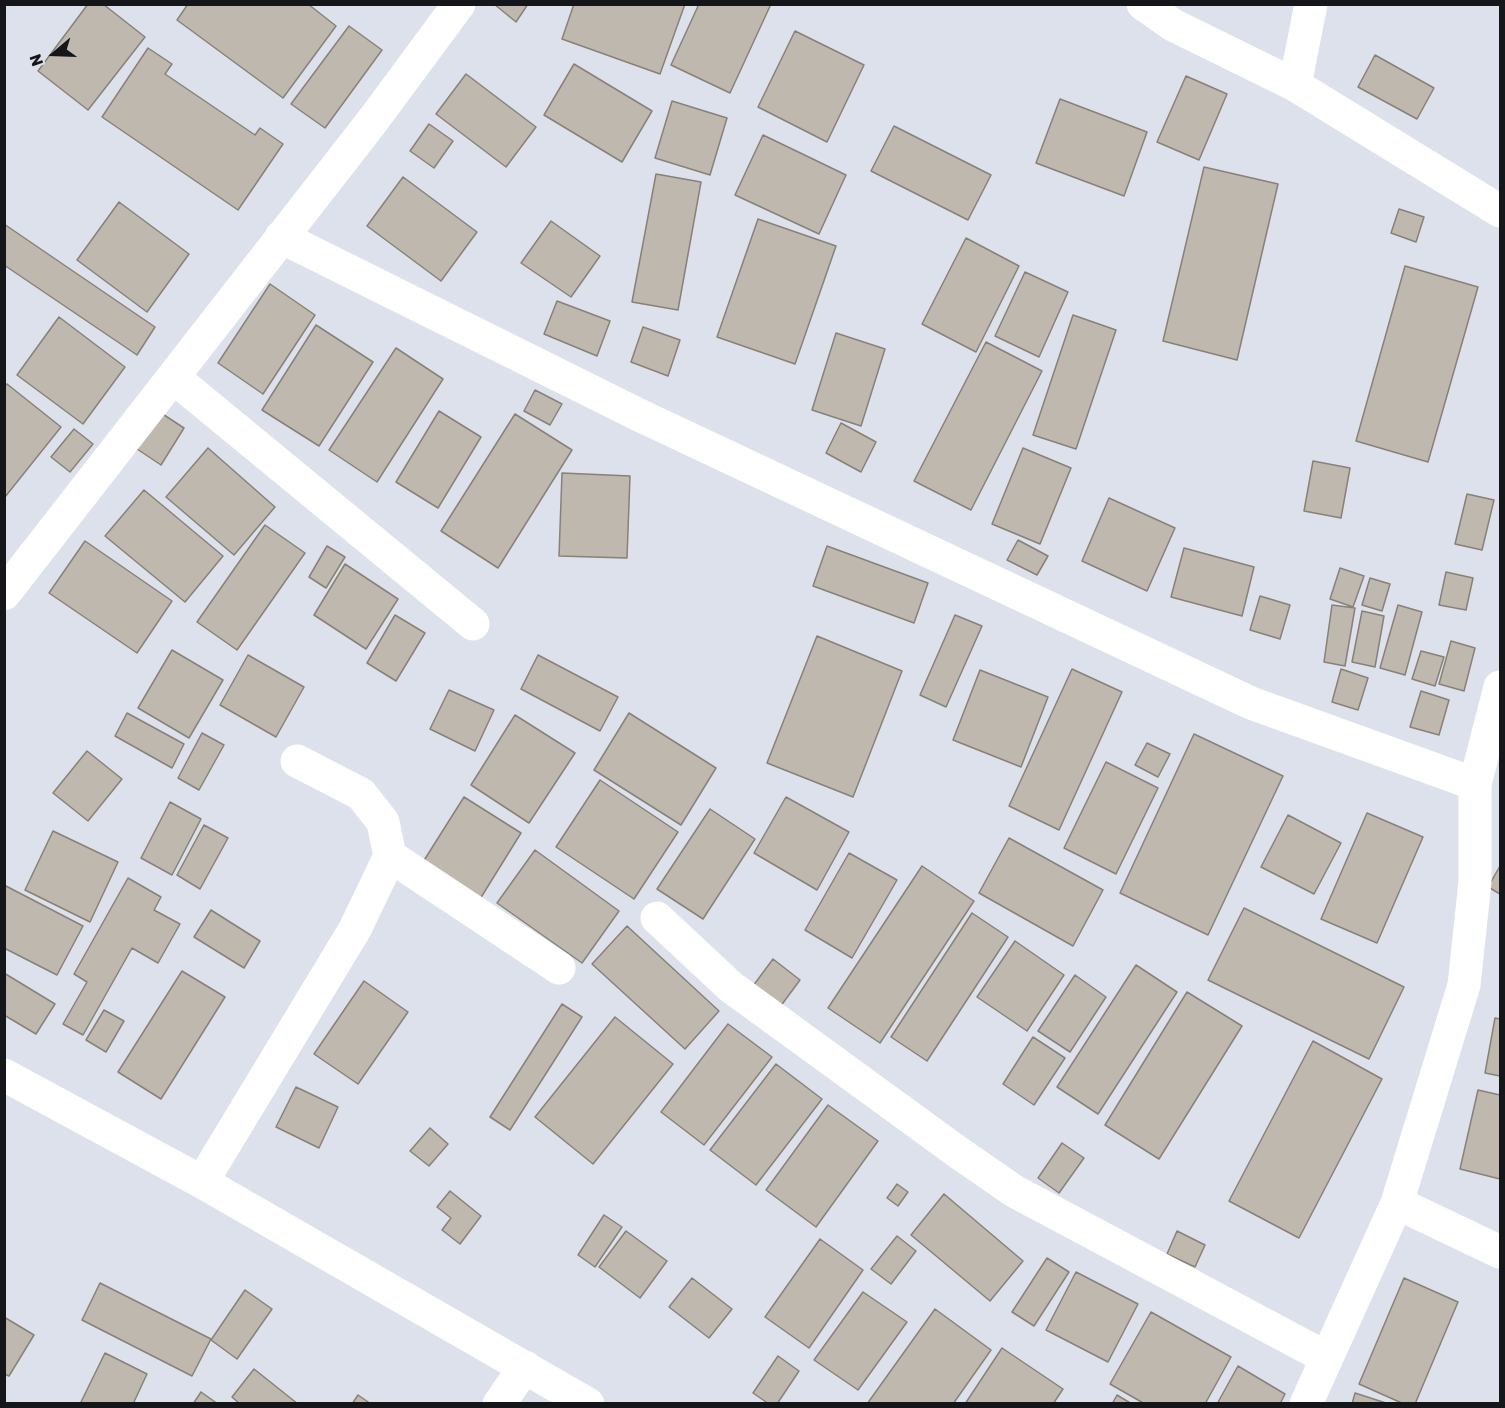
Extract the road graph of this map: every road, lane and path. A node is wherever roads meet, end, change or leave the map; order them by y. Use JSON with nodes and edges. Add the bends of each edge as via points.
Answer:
{"nodes":[{"id":1,"x":459,"y":4,"type":"edge"},
{"id":2,"x":1143,"y":4,"type":"edge"},
{"id":3,"x":1311,"y":4,"type":"edge"},
{"id":4,"x":1295,"y":85,"type":"junction"},
{"id":5,"x":1500,"y":211,"type":"edge"},
{"id":6,"x":281,"y":237,"type":"junction"},
{"id":7,"x":173,"y":377,"type":"junction"},
{"id":8,"x":4,"y":594,"type":"edge"},
{"id":9,"x":473,"y":624,"type":"dead end"},
{"id":10,"x":1500,"y":687,"type":"edge"},
{"id":11,"x":297,"y":761,"type":"dead end"},
{"id":12,"x":1475,"y":784,"type":"junction"},
{"id":13,"x":390,"y":856,"type":"junction"},
{"id":14,"x":657,"y":918,"type":"dead end"},
{"id":15,"x":559,"y":968,"type":"dead end"},
{"id":16,"x":4,"y":1075,"type":"edge"},
{"id":17,"x":202,"y":1182,"type":"junction"},
{"id":18,"x":1397,"y":1203,"type":"junction"},
{"id":19,"x":1500,"y":1252,"type":"edge"},
{"id":20,"x":1327,"y":1358,"type":"junction"},
{"id":21,"x":525,"y":1367,"type":"junction"},
{"id":22,"x":499,"y":1404,"type":"edge"},
{"id":23,"x":588,"y":1404,"type":"edge"},
{"id":24,"x":1306,"y":1404,"type":"edge"}],
"edges":[{"from":1,"to":6,"type":"street"},
{"from":2,"to":4,"type":"street","via":[[1173,25]]},
{"from":3,"to":4,"type":"street"},
{"from":4,"to":5,"type":"street"},
{"from":6,"to":7,"type":"street"},
{"from":6,"to":12,"type":"street","via":[[639,415],[1240,698]]},
{"from":7,"to":8,"type":"street"},
{"from":7,"to":9,"type":"street"},
{"from":10,"to":12,"type":"street"},
{"from":11,"to":13,"type":"street","via":[[361,794],[383,822]]},
{"from":12,"to":18,"type":"street","via":[[1475,882],[1464,985]]},
{"from":13,"to":15,"type":"street"},
{"from":13,"to":17,"type":"street","via":[[355,929]]},
{"from":14,"to":20,"type":"street","via":[[732,987],[1014,1191]]},
{"from":16,"to":17,"type":"street"},
{"from":17,"to":21,"type":"street"},
{"from":18,"to":19,"type":"street"},
{"from":18,"to":20,"type":"street"},
{"from":20,"to":24,"type":"street"},
{"from":21,"to":22,"type":"street"},
{"from":21,"to":23,"type":"street"}]}
